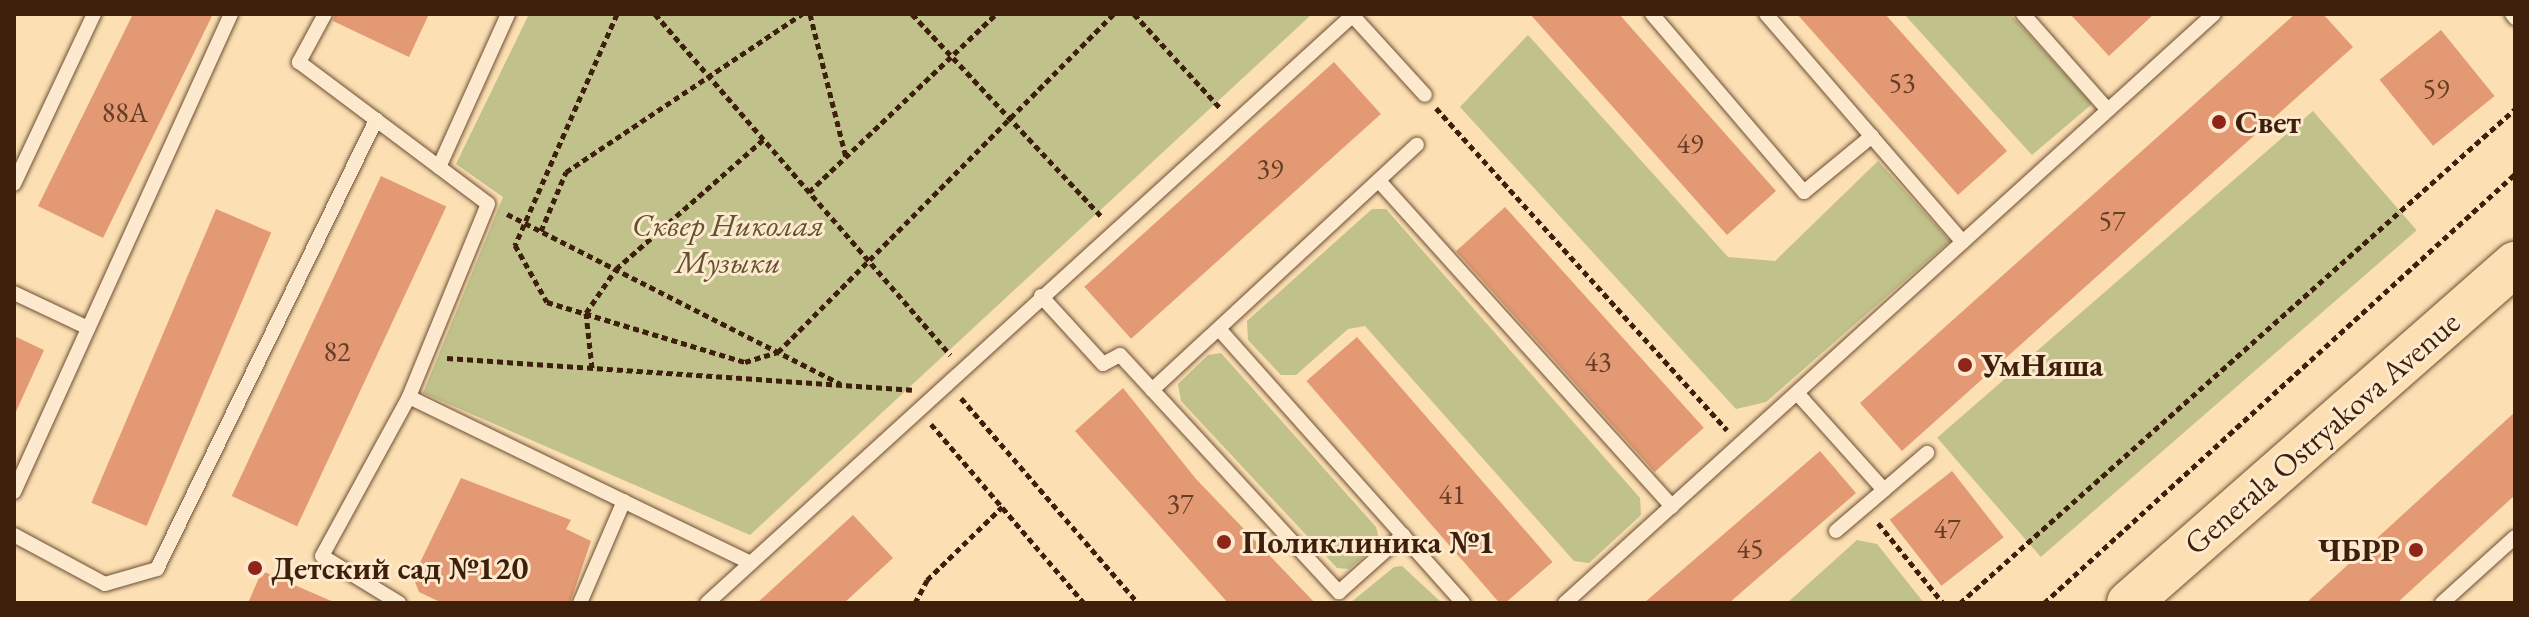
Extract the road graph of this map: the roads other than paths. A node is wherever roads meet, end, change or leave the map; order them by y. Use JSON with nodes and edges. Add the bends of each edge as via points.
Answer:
{"nodes":[{"id":1,"x":94,"y":14,"type":"edge"},
{"id":2,"x":231,"y":14,"type":"edge"},
{"id":3,"x":325,"y":14,"type":"edge"},
{"id":4,"x":508,"y":14,"type":"edge"},
{"id":5,"x":1652,"y":14,"type":"edge"},
{"id":6,"x":1766,"y":14,"type":"edge"},
{"id":7,"x":2023,"y":14,"type":"edge"},
{"id":8,"x":2214,"y":14,"type":"edge"},
{"id":9,"x":1353,"y":15,"type":"edge"},
{"id":10,"x":1425,"y":95,"type":"road end"},
{"id":11,"x":2108,"y":110,"type":"junction"},
{"id":12,"x":376,"y":120,"type":"junction"},
{"id":13,"x":1872,"y":136,"type":"junction"},
{"id":14,"x":1417,"y":145,"type":"dead end"},
{"id":15,"x":439,"y":167,"type":"junction"},
{"id":16,"x":1379,"y":181,"type":"junction"},
{"id":17,"x":14,"y":184,"type":"edge"},
{"id":18,"x":1963,"y":242,"type":"junction"},
{"id":19,"x":2515,"y":264,"type":"edge"},
{"id":20,"x":14,"y":293,"type":"edge"},
{"id":21,"x":1041,"y":296,"type":"junction"},
{"id":22,"x":88,"y":328,"type":"junction"},
{"id":23,"x":1219,"y":329,"type":"junction"},
{"id":24,"x":1152,"y":390,"type":"junction"},
{"id":25,"x":1797,"y":393,"type":"junction"},
{"id":26,"x":409,"y":397,"type":"junction"},
{"id":27,"x":1927,"y":453,"type":"dead end"},
{"id":28,"x":1884,"y":490,"type":"junction"},
{"id":29,"x":14,"y":492,"type":"edge"},
{"id":30,"x":624,"y":501,"type":"junction"},
{"id":31,"x":1672,"y":506,"type":"junction"},
{"id":32,"x":1836,"y":531,"type":"dead end"},
{"id":33,"x":14,"y":535,"type":"edge"},
{"id":34,"x":1403,"y":535,"type":"junction"},
{"id":35,"x":2515,"y":537,"type":"edge"},
{"id":36,"x":751,"y":563,"type":"junction"},
{"id":37,"x":2137,"y":600,"type":"edge"},
{"id":38,"x":399,"y":603,"type":"edge"},
{"id":39,"x":580,"y":603,"type":"edge"},
{"id":40,"x":707,"y":603,"type":"edge"},
{"id":41,"x":1463,"y":603,"type":"edge"},
{"id":42,"x":1565,"y":603,"type":"edge"},
{"id":43,"x":2442,"y":603,"type":"edge"}],
"edges":[{"from":1,"to":17,"type":"lane"},
{"from":2,"to":22,"type":"lane"},
{"from":3,"to":12,"type":"lane","via":[[299,62]]},
{"from":4,"to":15,"type":"lane"},
{"from":5,"to":13,"type":"lane","via":[[1804,192]]},
{"from":6,"to":13,"type":"lane"},
{"from":7,"to":11,"type":"lane"},
{"from":8,"to":11,"type":"lane"},
{"from":9,"to":10,"type":"lane"},
{"from":9,"to":21,"type":"lane"},
{"from":11,"to":18,"type":"lane"},
{"from":12,"to":15,"type":"lane"},
{"from":12,"to":33,"type":"lane","via":[[157,569],[105,584]]},
{"from":13,"to":18,"type":"lane"},
{"from":14,"to":16,"type":"lane"},
{"from":15,"to":26,"type":"lane","via":[[488,204]]},
{"from":16,"to":23,"type":"lane"},
{"from":16,"to":31,"type":"lane"},
{"from":18,"to":25,"type":"lane"},
{"from":19,"to":37,"type":"main road","name":"Generala Ostryakova Avenue"},
{"from":20,"to":22,"type":"lane"},
{"from":21,"to":24,"type":"lane","via":[[1103,364],[1120,355]]},
{"from":21,"to":36,"type":"lane"},
{"from":22,"to":29,"type":"lane"},
{"from":23,"to":24,"type":"lane"},
{"from":23,"to":34,"type":"lane"},
{"from":24,"to":34,"type":"lane","via":[[1339,592]]},
{"from":25,"to":28,"type":"lane"},
{"from":25,"to":31,"type":"lane"},
{"from":26,"to":30,"type":"lane"},
{"from":26,"to":38,"type":"lane","via":[[322,556]]},
{"from":27,"to":28,"type":"lane"},
{"from":28,"to":32,"type":"lane"},
{"from":30,"to":36,"type":"lane"},
{"from":30,"to":39,"type":"lane"},
{"from":31,"to":42,"type":"lane"},
{"from":34,"to":41,"type":"lane"},
{"from":35,"to":43,"type":"lane"},
{"from":36,"to":40,"type":"lane"}]}
